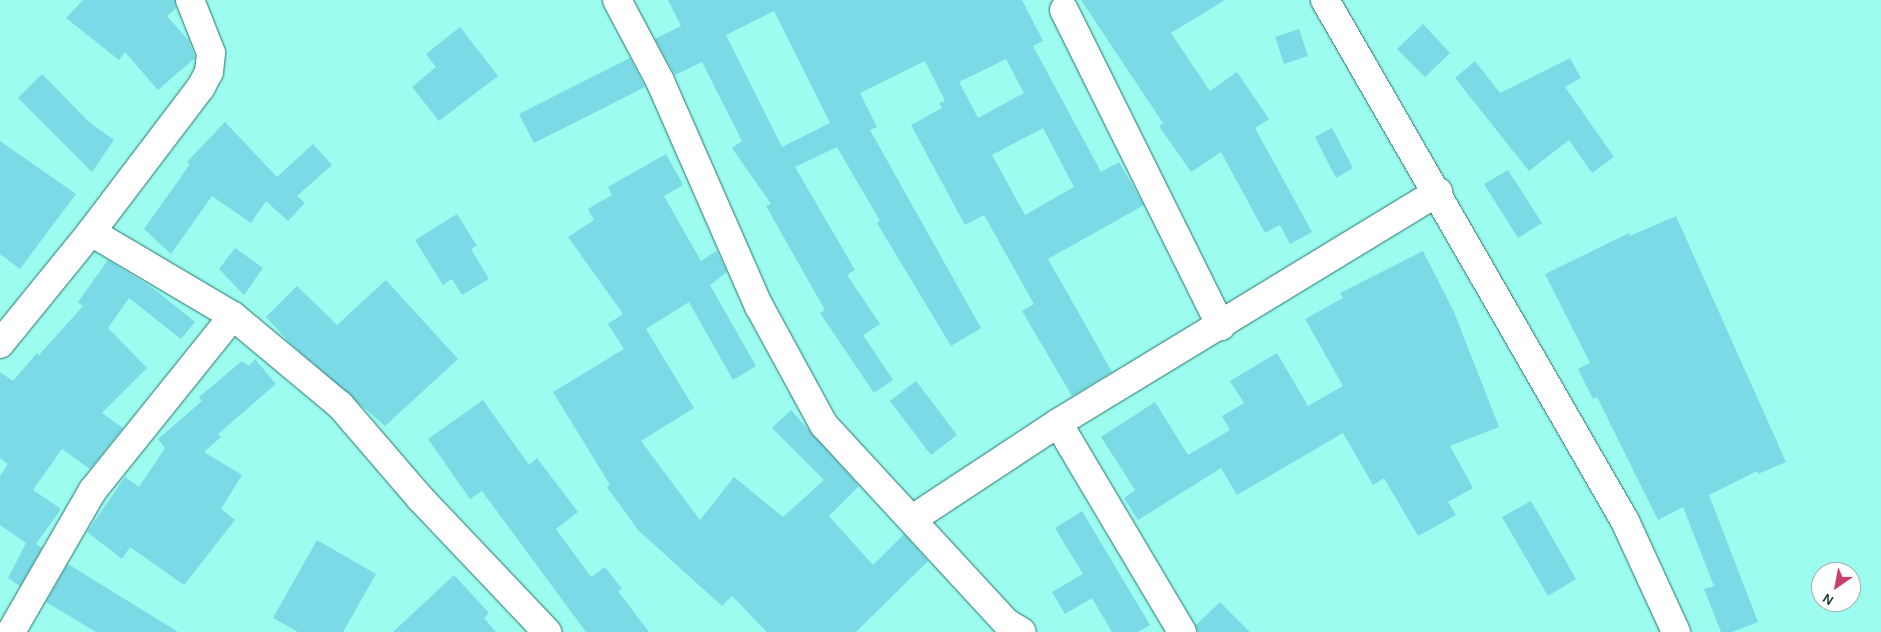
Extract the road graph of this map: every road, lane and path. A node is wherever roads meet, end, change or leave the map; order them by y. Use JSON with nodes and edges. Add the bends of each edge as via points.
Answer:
{"nodes":[{"id":1,"x":190,"y":0,"type":"edge"},
{"id":2,"x":617,"y":0,"type":"edge"},
{"id":3,"x":1325,"y":0,"type":"edge"},
{"id":4,"x":1064,"y":10,"type":"dead end"},
{"id":5,"x":1438,"y":192,"type":"junction"},
{"id":6,"x":91,"y":232,"type":"junction"},
{"id":7,"x":233,"y":316,"type":"junction"},
{"id":8,"x":1221,"y":326,"type":"junction"},
{"id":9,"x":0,"y":344,"type":"edge"},
{"id":10,"x":1058,"y":423,"type":"junction"},
{"id":11,"x":914,"y":518,"type":"junction"},
{"id":12,"x":11,"y":632,"type":"edge"},
{"id":13,"x":547,"y":632,"type":"edge"},
{"id":14,"x":1022,"y":632,"type":"edge"},
{"id":15,"x":1182,"y":632,"type":"edge"},
{"id":16,"x":1676,"y":632,"type":"edge"}],
"edges":[{"from":1,"to":6,"type":"street","via":[[211,53],[209,72]]},
{"from":2,"to":11,"type":"street","via":[[660,81],[759,306],[824,425]]},
{"from":3,"to":5,"type":"street"},
{"from":4,"to":8,"type":"street"},
{"from":5,"to":8,"type":"street"},
{"from":5,"to":16,"type":"street","via":[[1626,522]]},
{"from":6,"to":7,"type":"street"},
{"from":6,"to":9,"type":"street"},
{"from":7,"to":12,"type":"street","via":[[93,490]]},
{"from":7,"to":13,"type":"street","via":[[340,405],[420,498]]},
{"from":8,"to":10,"type":"street"},
{"from":10,"to":11,"type":"street"},
{"from":10,"to":15,"type":"street"},
{"from":11,"to":14,"type":"street","via":[[1007,623]]}]}
